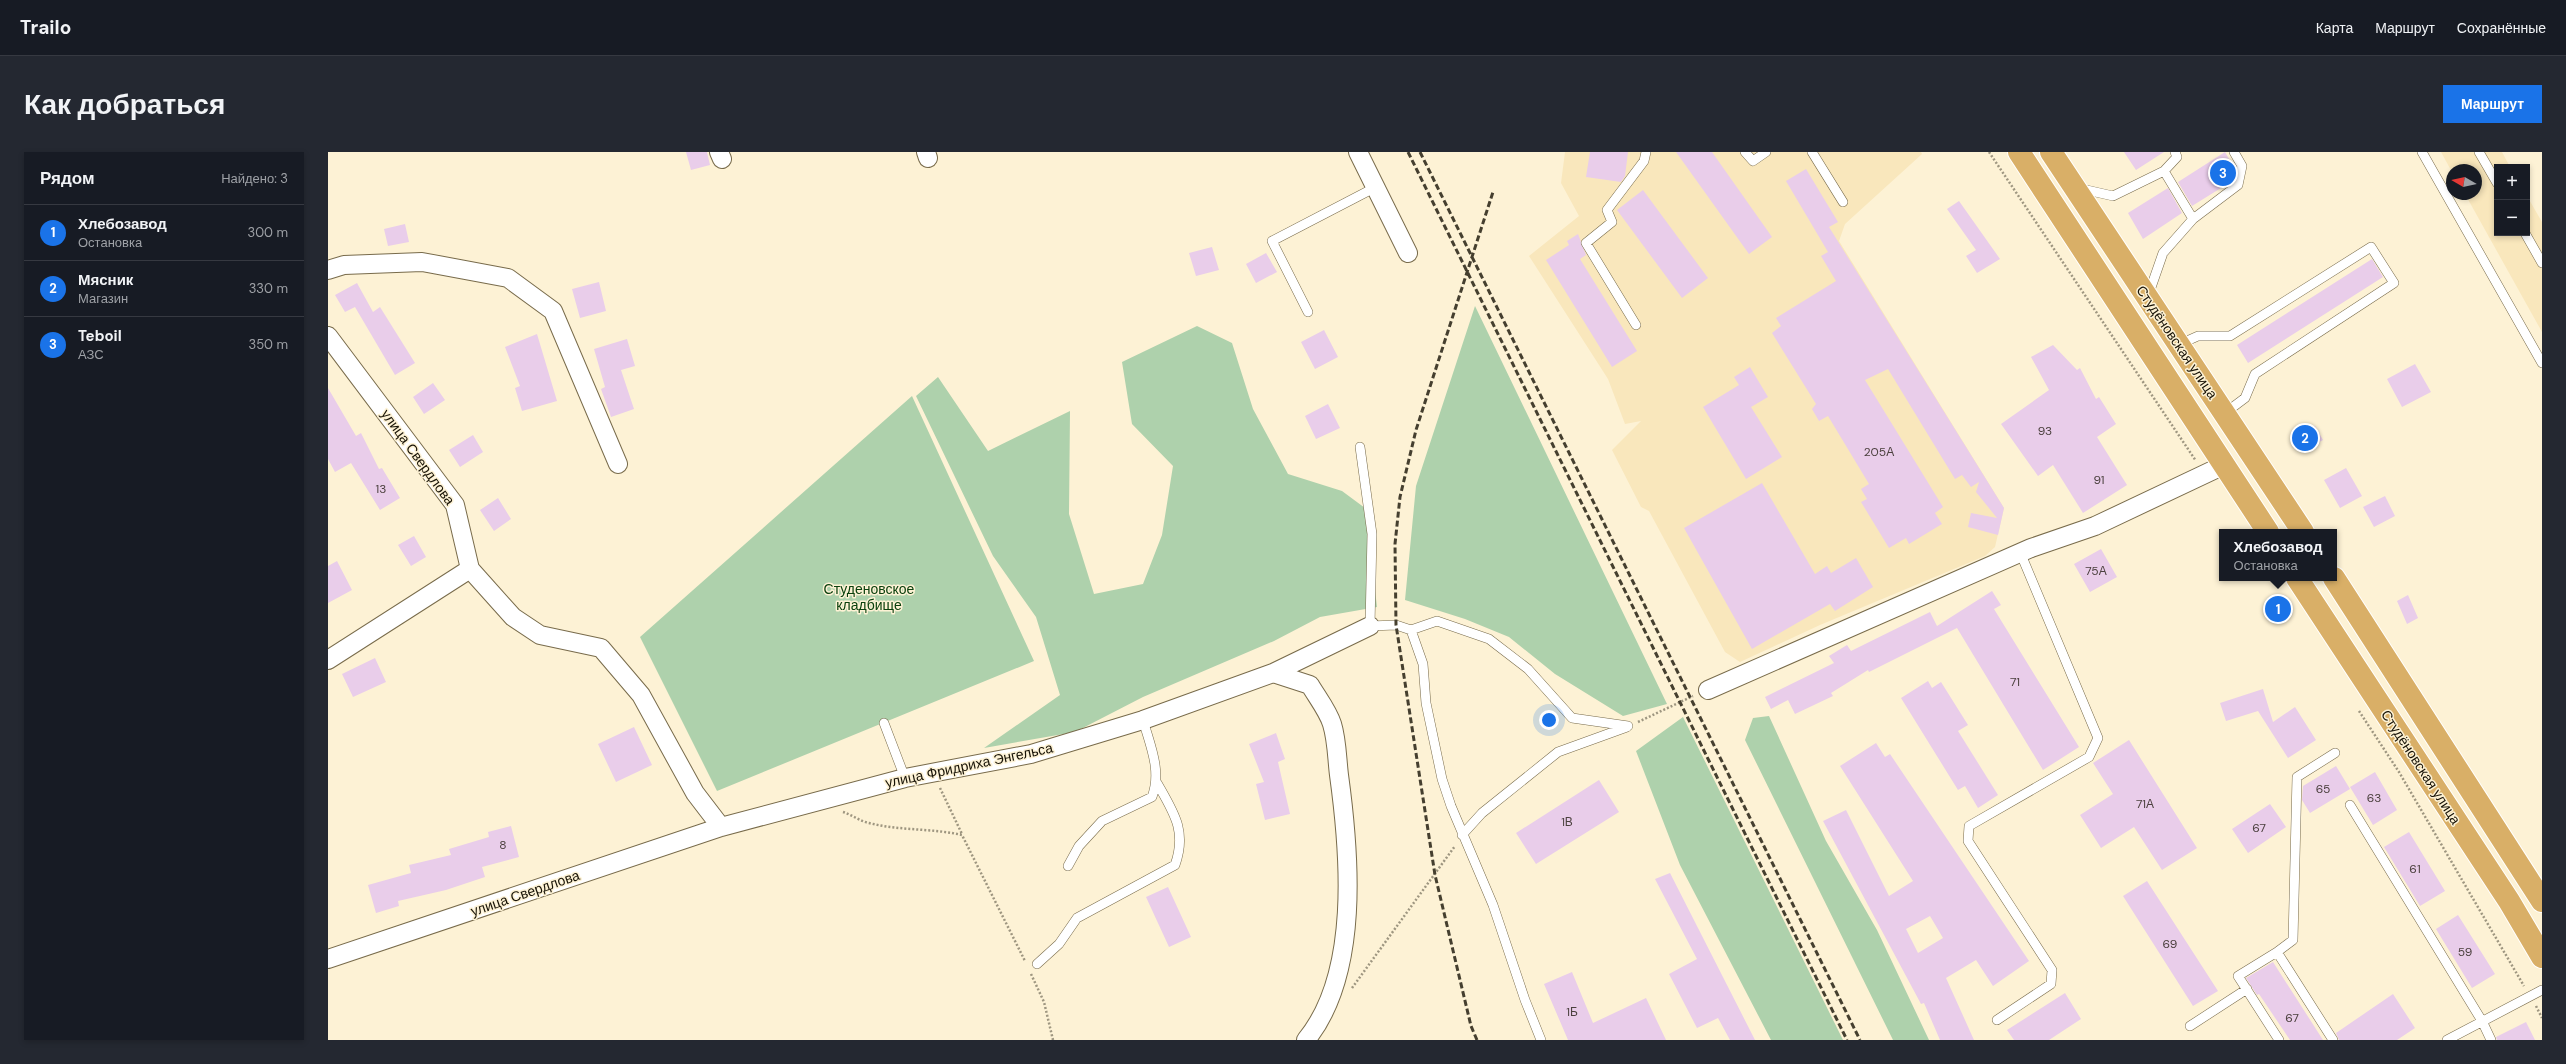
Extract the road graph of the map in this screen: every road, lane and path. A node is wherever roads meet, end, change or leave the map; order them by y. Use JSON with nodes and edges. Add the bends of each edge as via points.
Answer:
{"nodes":[{"id":1,"x":1358,"y":152,"type":"edge"},
{"id":2,"x":1646,"y":152,"type":"edge"},
{"id":3,"x":1745,"y":152,"type":"edge"},
{"id":4,"x":1766,"y":152,"type":"edge"},
{"id":5,"x":1812,"y":152,"type":"edge"},
{"id":6,"x":1990,"y":152,"type":"edge"},
{"id":7,"x":2019,"y":152,"type":"edge"},
{"id":8,"x":2051,"y":152,"type":"edge"},
{"id":9,"x":2175,"y":152,"type":"edge"},
{"id":10,"x":2234,"y":152,"type":"edge"},
{"id":11,"x":2422,"y":152,"type":"edge"},
{"id":12,"x":2479,"y":152,"type":"edge"},
{"id":13,"x":2164,"y":171,"type":"junction"},
{"id":14,"x":2494,"y":179,"type":"edge"},
{"id":15,"x":1376,"y":187,"type":"junction"},
{"id":16,"x":2075,"y":187,"type":"junction"},
{"id":17,"x":1843,"y":202,"type":"dead end"},
{"id":18,"x":2193,"y":219,"type":"junction"},
{"id":19,"x":2527,"y":236,"type":"edge"},
{"id":20,"x":1408,"y":253,"type":"dead end"},
{"id":21,"x":2541,"y":257,"type":"edge"},
{"id":22,"x":328,"y":270,"type":"edge"},
{"id":23,"x":2147,"y":297,"type":"junction"},
{"id":24,"x":1308,"y":312,"type":"dead end"},
{"id":25,"x":1636,"y":325,"type":"dead end"},
{"id":26,"x":328,"y":336,"type":"edge"},
{"id":27,"x":2180,"y":344,"type":"junction"},
{"id":28,"x":2542,"y":363,"type":"edge"},
{"id":29,"x":2225,"y":413,"type":"junction"},
{"id":30,"x":1360,"y":447,"type":"dead end"},
{"id":31,"x":618,"y":464,"type":"dead end"},
{"id":32,"x":2214,"y":469,"type":"junction"},
{"id":33,"x":2265,"y":529,"type":"edge"},
{"id":34,"x":2301,"y":529,"type":"edge"},
{"id":35,"x":2020,"y":552,"type":"junction"},
{"id":36,"x":470,"y":569,"type":"junction"},
{"id":37,"x":2336,"y":581,"type":"edge"},
{"id":38,"x":2288,"y":583,"type":"edge"},
{"id":39,"x":1370,"y":626,"type":"junction"},
{"id":40,"x":1411,"y":630,"type":"junction"},
{"id":41,"x":328,"y":660,"type":"edge"},
{"id":42,"x":1273,"y":673,"type":"junction"},
{"id":43,"x":1708,"y":690,"type":"joint"},
{"id":44,"x":2357,"y":707,"type":"dead end"},
{"id":45,"x":1142,"y":720,"type":"junction"},
{"id":46,"x":884,"y":722,"type":"dead end"},
{"id":47,"x":1628,"y":726,"type":"junction"},
{"id":48,"x":2335,"y":753,"type":"dead end"},
{"id":49,"x":933,"y":773,"type":"junction"},
{"id":50,"x":905,"y":778,"type":"junction"},
{"id":51,"x":1157,"y":783,"type":"junction"},
{"id":52,"x":815,"y":802,"type":"junction"},
{"id":53,"x":2350,"y":805,"type":"dead end"},
{"id":54,"x":721,"y":827,"type":"junction"},
{"id":55,"x":962,"y":835,"type":"junction"},
{"id":56,"x":1462,"y":835,"type":"junction"},
{"id":57,"x":1068,"y":866,"type":"dead end"},
{"id":58,"x":2542,"y":901,"type":"edge"},
{"id":59,"x":2277,"y":952,"type":"junction"},
{"id":60,"x":2542,"y":957,"type":"edge"},
{"id":61,"x":328,"y":959,"type":"edge"},
{"id":62,"x":1037,"y":964,"type":"dead end"},
{"id":63,"x":1027,"y":965,"type":"dead end"},
{"id":64,"x":1030,"y":971,"type":"dead end"},
{"id":65,"x":2247,"y":989,"type":"junction"},
{"id":66,"x":2542,"y":990,"type":"edge"},
{"id":67,"x":1348,"y":993,"type":"dead end"},
{"id":68,"x":2530,"y":996,"type":"junction"},
{"id":69,"x":2542,"y":1018,"type":"edge"},
{"id":70,"x":1997,"y":1020,"type":"dead end"},
{"id":71,"x":2482,"y":1021,"type":"junction"},
{"id":72,"x":2190,"y":1026,"type":"dead end"},
{"id":73,"x":1053,"y":1040,"type":"edge"},
{"id":74,"x":1306,"y":1040,"type":"edge"},
{"id":75,"x":1541,"y":1040,"type":"edge"},
{"id":76,"x":2279,"y":1040,"type":"edge"},
{"id":77,"x":2333,"y":1040,"type":"edge"},
{"id":78,"x":2447,"y":1040,"type":"edge"},
{"id":79,"x":2491,"y":1040,"type":"edge"}],
"edges":[{"from":1,"to":15,"type":"street"},
{"from":2,"to":25,"type":"lane","via":[[1644,161],[1607,210],[1612,222],[1586,243]]},
{"from":3,"to":4,"type":"lane","via":[[1753,161]]},
{"from":5,"to":17,"type":"lane"},
{"from":6,"to":32,"type":"path"},
{"from":7,"to":32,"type":"main road","name":"Студёновская улица"},
{"from":8,"to":16,"type":"main road","name":"Студёновская улица"},
{"from":9,"to":13,"type":"lane","via":[[2177,157]]},
{"from":10,"to":18,"type":"lane","via":[[2242,166],[2238,185]]},
{"from":11,"to":28,"type":"lane"},
{"from":12,"to":14,"type":"lane"},
{"from":13,"to":16,"type":"lane","via":[[2113,196]]},
{"from":13,"to":18,"type":"lane"},
{"from":15,"to":20,"type":"street"},
{"from":15,"to":24,"type":"lane","via":[[1272,241]]},
{"from":16,"to":23,"type":"main road","name":"Студёновская улица"},
{"from":18,"to":23,"type":"lane","via":[[2163,253]]},
{"from":19,"to":21,"type":"lane"},
{"from":22,"to":31,"type":"street","via":[[344,265],[422,262],[508,278],[554,311]]},
{"from":23,"to":27,"type":"main road","name":"Студёновская улица"},
{"from":26,"to":36,"type":"street","name":"улица Свердлова","via":[[455,505]]},
{"from":27,"to":29,"type":"main road","name":"Студёновская улица"},
{"from":27,"to":29,"type":"lane","via":[[2198,336],[2230,336],[2370,247],[2394,283],[2255,374],[2245,398]]},
{"from":29,"to":34,"type":"main road","name":"Студёновская улица"},
{"from":30,"to":39,"type":"lane","via":[[1372,534]]},
{"from":32,"to":33,"type":"main road","name":"Студёновская улица"},
{"from":32,"to":35,"type":"street","via":[[2095,526]]},
{"from":35,"to":43,"type":"street"},
{"from":35,"to":70,"type":"lane","via":[[2098,738],[2089,757],[1969,826],[1968,841],[2052,970],[2051,984]]},
{"from":36,"to":41,"type":"street"},
{"from":36,"to":54,"type":"street","via":[[513,617],[540,635],[600,648],[641,696],[695,793]]},
{"from":37,"to":58,"type":"main road","name":"Студёновская улица"},
{"from":38,"to":60,"type":"main road","name":"Студёновская улица","via":[[2509,901]]},
{"from":39,"to":40,"type":"lane","via":[[1396,624]]},
{"from":39,"to":42,"type":"street","name":"улица Фридриха Энгельса"},
{"from":40,"to":47,"type":"lane","via":[[1437,621],[1489,639],[1528,669],[1572,718]]},
{"from":40,"to":56,"type":"lane","via":[[1423,664],[1426,703],[1442,779]]},
{"from":42,"to":45,"type":"street","name":"улица Фридриха Энгельса"},
{"from":42,"to":74,"type":"street","via":[[1310,684],[1332,724],[1345,818],[1345,934],[1334,987],[1318,1025]]},
{"from":43,"to":47,"type":"path"},
{"from":44,"to":68,"type":"path","via":[[2399,772]]},
{"from":45,"to":49,"type":"street","name":"улица Фридриха Энгельса","via":[[1031,754]]},
{"from":45,"to":51,"type":"lane","via":[[1154,760]]},
{"from":46,"to":50,"type":"lane"},
{"from":47,"to":56,"type":"lane","via":[[1558,752],[1482,813]]},
{"from":48,"to":59,"type":"lane","via":[[2297,778],[2293,940]]},
{"from":49,"to":50,"type":"street","name":"улица Фридриха Энгельса"},
{"from":49,"to":55,"type":"path"},
{"from":50,"to":52,"type":"street","name":"улица Фридриха Энгельса"},
{"from":51,"to":57,"type":"lane","via":[[1152,797],[1102,821],[1079,846]]},
{"from":51,"to":62,"type":"lane","via":[[1179,825],[1181,848],[1175,865],[1077,918],[1059,944]]},
{"from":52,"to":54,"type":"street","name":"улица Фридриха Энгельса"},
{"from":52,"to":55,"type":"path","via":[[868,823],[906,829],[938,829]]},
{"from":53,"to":71,"type":"lane"},
{"from":54,"to":61,"type":"street","name":"улица Свердлова"},
{"from":55,"to":63,"type":"path"},
{"from":56,"to":67,"type":"path"},
{"from":56,"to":75,"type":"lane","via":[[1493,905]]},
{"from":59,"to":65,"type":"lane","via":[[2238,976]]},
{"from":59,"to":77,"type":"lane"},
{"from":64,"to":73,"type":"path","via":[[1044,1002]]},
{"from":65,"to":72,"type":"lane"},
{"from":65,"to":76,"type":"lane"},
{"from":66,"to":68,"type":"lane"},
{"from":68,"to":69,"type":"path"},
{"from":68,"to":71,"type":"lane"},
{"from":71,"to":78,"type":"lane"},
{"from":71,"to":79,"type":"lane"}]}
